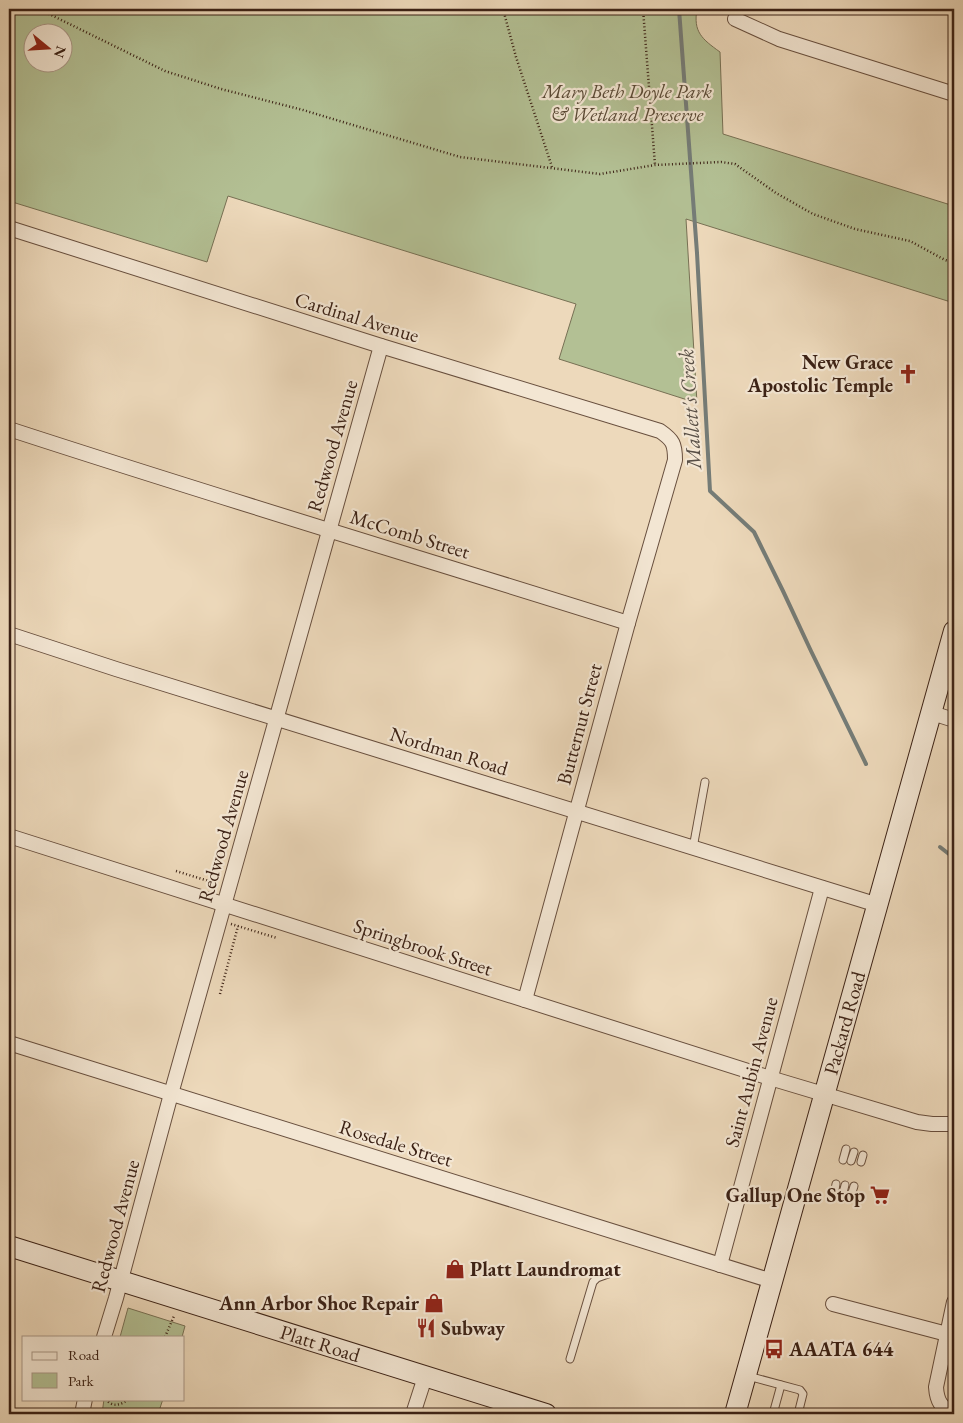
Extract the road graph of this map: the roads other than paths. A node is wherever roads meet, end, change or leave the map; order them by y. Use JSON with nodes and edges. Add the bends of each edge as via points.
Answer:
{"nodes":[{"id":1,"x":735,"y":19,"type":"dead end"},
{"id":2,"x":954,"y":94,"type":"edge"},
{"id":3,"x":9,"y":228,"type":"edge"},
{"id":4,"x":381,"y":346,"type":"junction"},
{"id":5,"x":9,"y":429,"type":"edge"},
{"id":6,"x":675,"y":460,"type":"joint"},
{"id":7,"x":329,"y":529,"type":"junction"},
{"id":8,"x":628,"y":623,"type":"junction"},
{"id":9,"x":954,"y":631,"type":"edge"},
{"id":10,"x":9,"y":634,"type":"edge"},
{"id":11,"x":932,"y":713,"type":"junction"},
{"id":12,"x":277,"y":718,"type":"junction"},
{"id":13,"x":954,"y":720,"type":"edge"},
{"id":14,"x":706,"y":782,"type":"dead end"},
{"id":15,"x":576,"y":812,"type":"junction"},
{"id":16,"x":9,"y":836,"type":"edge"},
{"id":17,"x":693,"y":848,"type":"junction"},
{"id":18,"x":822,"y":888,"type":"junction"},
{"id":19,"x":225,"y":905,"type":"junction"},
{"id":20,"x":878,"y":905,"type":"junction"},
{"id":21,"x":525,"y":1000,"type":"junction"},
{"id":22,"x":9,"y":1043,"type":"edge"},
{"id":23,"x":770,"y":1078,"type":"junction"},
{"id":24,"x":171,"y":1094,"type":"junction"},
{"id":25,"x":825,"y":1094,"type":"junction"},
{"id":26,"x":954,"y":1124,"type":"edge"},
{"id":27,"x":846,"y":1150,"type":"dead end"},
{"id":28,"x":854,"y":1152,"type":"dead end"},
{"id":29,"x":843,"y":1160,"type":"dead end"},
{"id":30,"x":851,"y":1161,"type":"dead end"},
{"id":31,"x":836,"y":1184,"type":"dead end"},
{"id":32,"x":845,"y":1185,"type":"dead end"},
{"id":33,"x":854,"y":1186,"type":"dead end"},
{"id":34,"x":834,"y":1195,"type":"dead end"},
{"id":35,"x":842,"y":1197,"type":"dead end"},
{"id":36,"x":850,"y":1199,"type":"dead end"},
{"id":37,"x":9,"y":1246,"type":"edge"},
{"id":38,"x":720,"y":1265,"type":"junction"},
{"id":39,"x":608,"y":1274,"type":"dead end"},
{"id":40,"x":120,"y":1281,"type":"junction"},
{"id":41,"x":772,"y":1281,"type":"junction"},
{"id":42,"x":954,"y":1302,"type":"edge"},
{"id":43,"x":834,"y":1304,"type":"dead end"},
{"id":44,"x":947,"y":1334,"type":"junction"},
{"id":45,"x":104,"y":1336,"type":"edge"},
{"id":46,"x":570,"y":1359,"type":"dead end"},
{"id":47,"x":746,"y":1375,"type":"junction"},
{"id":48,"x":425,"y":1377,"type":"junction"},
{"id":49,"x":781,"y":1385,"type":"junction"},
{"id":50,"x":85,"y":1400,"type":"edge"},
{"id":51,"x":798,"y":1411,"type":"edge"},
{"id":52,"x":82,"y":1414,"type":"edge"},
{"id":53,"x":414,"y":1414,"type":"edge"},
{"id":54,"x":546,"y":1414,"type":"edge"},
{"id":55,"x":735,"y":1414,"type":"edge"},
{"id":56,"x":773,"y":1414,"type":"edge"},
{"id":57,"x":954,"y":1414,"type":"edge"}],
"edges":[{"from":1,"to":2,"type":"street","via":[[779,39]]},
{"from":3,"to":4,"type":"street","name":"Cardinal Avenue"},
{"from":4,"to":6,"type":"street","name":"Cardinal Avenue","via":[[660,431],[670,437],[675,448]]},
{"from":4,"to":7,"type":"street","name":"Redwood Avenue"},
{"from":5,"to":7,"type":"street","name":"McComb Street"},
{"from":6,"to":8,"type":"street","name":"Butternut Street"},
{"from":7,"to":8,"type":"street","name":"McComb Street"},
{"from":7,"to":12,"type":"street","name":"Redwood Avenue"},
{"from":8,"to":15,"type":"street","name":"Butternut Street"},
{"from":9,"to":11,"type":"main road","name":"Packard Road"},
{"from":10,"to":12,"type":"street","name":"Nordman Road"},
{"from":11,"to":13,"type":"street"},
{"from":11,"to":20,"type":"main road","name":"Packard Road"},
{"from":12,"to":15,"type":"street","name":"Nordman Road"},
{"from":12,"to":19,"type":"street","name":"Redwood Avenue"},
{"from":14,"to":17,"type":"lane"},
{"from":15,"to":17,"type":"street","name":"Nordman Road"},
{"from":15,"to":21,"type":"street","name":"Butternut Street"},
{"from":16,"to":19,"type":"street","name":"Springbrook Street"},
{"from":17,"to":18,"type":"street","name":"Nordman Road"},
{"from":18,"to":20,"type":"street","name":"Nordman Road"},
{"from":18,"to":23,"type":"street","name":"Saint Aubin Avenue"},
{"from":19,"to":21,"type":"street","name":"Springbrook Street"},
{"from":19,"to":24,"type":"street","name":"Redwood Avenue"},
{"from":20,"to":25,"type":"main road","name":"Packard Road"},
{"from":21,"to":23,"type":"street","name":"Springbrook Street"},
{"from":22,"to":24,"type":"street","name":"Rosedale Street"},
{"from":23,"to":25,"type":"street","name":"Springbrook Street"},
{"from":23,"to":38,"type":"street","name":"Saint Aubin Avenue"},
{"from":24,"to":38,"type":"street","name":"Rosedale Street"},
{"from":24,"to":40,"type":"street","name":"Redwood Avenue"},
{"from":25,"to":26,"type":"street","name":"Springbrook Street","via":[[917,1122]]},
{"from":25,"to":41,"type":"main road","name":"Packard Road"},
{"from":27,"to":29,"type":"lane"},
{"from":28,"to":30,"type":"lane"},
{"from":31,"to":34,"type":"lane"},
{"from":32,"to":35,"type":"lane"},
{"from":33,"to":36,"type":"lane"},
{"from":37,"to":40,"type":"main road","name":"Platt Road"},
{"from":38,"to":41,"type":"street","name":"Rosedale Street"},
{"from":39,"to":46,"type":"lane","via":[[593,1282]]},
{"from":40,"to":45,"type":"street","name":"Redwood Avenue"},
{"from":40,"to":48,"type":"main road","name":"Platt Road"},
{"from":41,"to":47,"type":"main road","name":"Packard Road"},
{"from":42,"to":44,"type":"street"},
{"from":43,"to":44,"type":"street"},
{"from":44,"to":57,"type":"street","via":[[936,1387],[937,1398]]},
{"from":47,"to":49,"type":"lane"},
{"from":47,"to":55,"type":"main road","name":"Packard Road"},
{"from":48,"to":53,"type":"street"},
{"from":48,"to":54,"type":"main road","name":"Platt Road"},
{"from":49,"to":51,"type":"lane","via":[[802,1392]]},
{"from":49,"to":56,"type":"lane","via":[[779,1404]]},
{"from":50,"to":52,"type":"street"}]}
